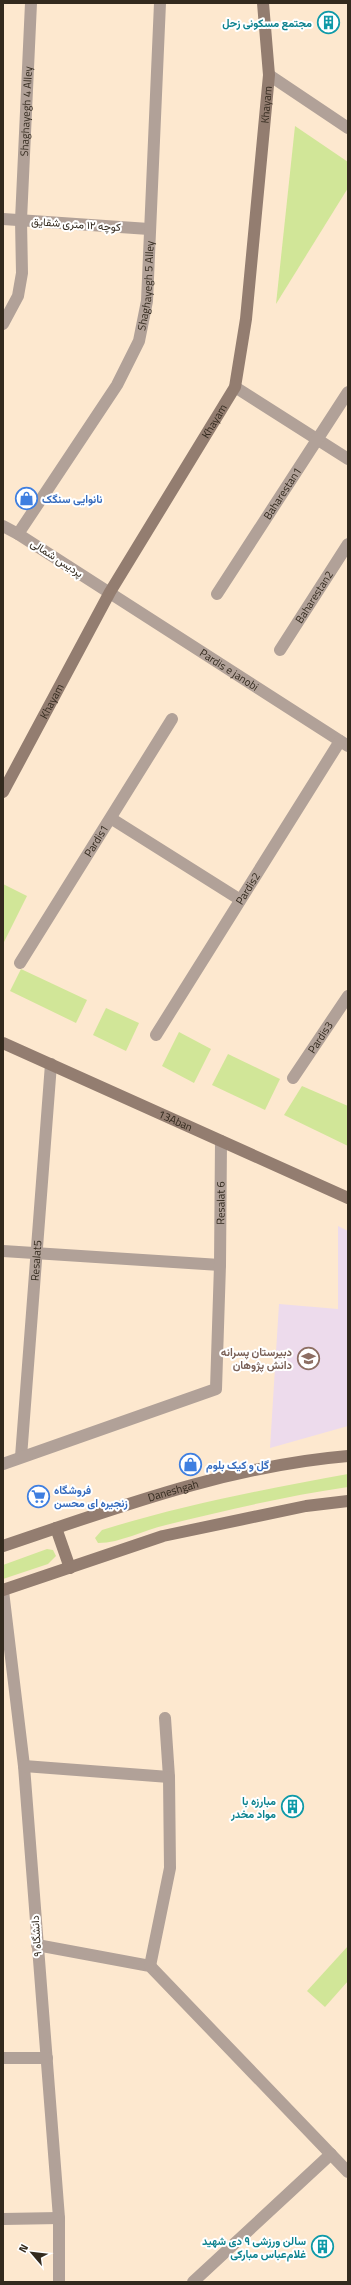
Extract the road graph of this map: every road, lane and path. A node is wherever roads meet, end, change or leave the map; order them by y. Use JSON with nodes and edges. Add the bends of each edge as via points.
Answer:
{"nodes":[{"id":1,"x":31,"y":3,"type":"edge"},
{"id":2,"x":160,"y":3,"type":"edge"},
{"id":3,"x":262,"y":3,"type":"edge"},
{"id":4,"x":269,"y":75,"type":"junction"},
{"id":5,"x":348,"y":128,"type":"edge"},
{"id":6,"x":3,"y":219,"type":"edge"},
{"id":7,"x":21,"y":220,"type":"junction"},
{"id":8,"x":150,"y":229,"type":"junction"},
{"id":9,"x":3,"y":324,"type":"edge"},
{"id":10,"x":235,"y":387,"type":"junction"},
{"id":11,"x":348,"y":392,"type":"edge"},
{"id":12,"x":317,"y":440,"type":"junction"},
{"id":13,"x":348,"y":459,"type":"edge"},
{"id":14,"x":3,"y":526,"type":"edge"},
{"id":15,"x":18,"y":534,"type":"junction"},
{"id":16,"x":348,"y":544,"type":"edge"},
{"id":17,"x":110,"y":592,"type":"junction"},
{"id":18,"x":217,"y":594,"type":"dead end"},
{"id":19,"x":280,"y":650,"type":"dead end"},
{"id":20,"x":172,"y":719,"type":"dead end"},
{"id":21,"x":344,"y":744,"type":"edge"},
{"id":22,"x":3,"y":792,"type":"edge"},
{"id":23,"x":112,"y":819,"type":"junction"},
{"id":24,"x":239,"y":899,"type":"junction"},
{"id":25,"x":20,"y":963,"type":"dead end"},
{"id":26,"x":348,"y":996,"type":"edge"},
{"id":27,"x":156,"y":1035,"type":"dead end"},
{"id":28,"x":3,"y":1043,"type":"edge"},
{"id":29,"x":51,"y":1064,"type":"junction"},
{"id":30,"x":292,"y":1078,"type":"dead end"},
{"id":31,"x":221,"y":1141,"type":"junction"},
{"id":32,"x":348,"y":1198,"type":"edge"},
{"id":33,"x":3,"y":1251,"type":"edge"},
{"id":34,"x":36,"y":1253,"type":"junction"},
{"id":35,"x":220,"y":1265,"type":"junction"},
{"id":36,"x":348,"y":1456,"type":"edge"},
{"id":37,"x":21,"y":1458,"type":"junction"},
{"id":38,"x":3,"y":1464,"type":"edge"},
{"id":39,"x":348,"y":1501,"type":"edge"},
{"id":40,"x":56,"y":1528,"type":"junction"},
{"id":41,"x":3,"y":1546,"type":"edge"},
{"id":42,"x":70,"y":1568,"type":"junction"},
{"id":43,"x":3,"y":1591,"type":"edge"},
{"id":44,"x":164,"y":1718,"type":"dead end"},
{"id":45,"x":24,"y":1766,"type":"junction"},
{"id":46,"x":170,"y":1777,"type":"junction"},
{"id":47,"x":37,"y":1945,"type":"junction"},
{"id":48,"x":150,"y":1966,"type":"junction"},
{"id":49,"x":3,"y":2058,"type":"edge"},
{"id":50,"x":47,"y":2058,"type":"junction"},
{"id":51,"x":331,"y":2154,"type":"junction"},
{"id":52,"x":348,"y":2172,"type":"edge"},
{"id":53,"x":59,"y":2218,"type":"junction"},
{"id":54,"x":3,"y":2219,"type":"edge"},
{"id":55,"x":59,"y":2282,"type":"edge"},
{"id":56,"x":193,"y":2282,"type":"edge"}],
"edges":[{"from":1,"to":7,"type":"street","name":"Shaghayegh 4 Alley"},
{"from":2,"to":8,"type":"street","name":"Shaghayegh 5 Alley"},
{"from":3,"to":4,"type":"street","name":"Khayam"},
{"from":4,"to":5,"type":"street"},
{"from":4,"to":10,"type":"street","name":"Khayam","via":[[246,319]]},
{"from":6,"to":7,"type":"street","name":"کوچه ۱۲ متری شقایق"},
{"from":7,"to":8,"type":"street","name":"کوچه ۱۲ متری شقایق"},
{"from":7,"to":9,"type":"street","name":"Shaghayegh 4 Alley","via":[[22,273],[18,296]]},
{"from":8,"to":15,"type":"street","name":"Shaghayegh 5 Alley","via":[[147,301],[139,341],[117,386]]},
{"from":10,"to":12,"type":"street"},
{"from":10,"to":17,"type":"street","name":"Khayam"},
{"from":11,"to":12,"type":"street","name":"Baharestan1"},
{"from":12,"to":13,"type":"street"},
{"from":12,"to":18,"type":"street","name":"Baharestan1"},
{"from":14,"to":15,"type":"street","name":"پردیس شمالی"},
{"from":15,"to":17,"type":"street","name":"پردیس شمالی"},
{"from":16,"to":19,"type":"street","name":"Baharestan2"},
{"from":17,"to":21,"type":"street","name":"Pardis e janobi"},
{"from":17,"to":22,"type":"street","name":"Khayam"},
{"from":20,"to":23,"type":"street","name":"Pardis1"},
{"from":21,"to":24,"type":"street","name":"Pardis2"},
{"from":23,"to":24,"type":"street"},
{"from":23,"to":25,"type":"street","name":"Pardis1"},
{"from":24,"to":27,"type":"street","name":"Pardis2"},
{"from":26,"to":30,"type":"street","name":"Pardis3"},
{"from":28,"to":29,"type":"street","name":"13Aban"},
{"from":29,"to":31,"type":"street","name":"13Aban"},
{"from":29,"to":34,"type":"street","name":"Resalat5"},
{"from":31,"to":32,"type":"street","name":"13Aban"},
{"from":31,"to":35,"type":"street","name":"Resalat 6"},
{"from":33,"to":34,"type":"street"},
{"from":34,"to":35,"type":"street"},
{"from":34,"to":37,"type":"street","name":"Resalat5"},
{"from":35,"to":37,"type":"street","name":"Resalat 6","via":[[216,1389]]},
{"from":36,"to":40,"type":"street","name":"Daneshgah","via":[[242,1472],[152,1495]]},
{"from":37,"to":38,"type":"street"},
{"from":39,"to":42,"type":"street","via":[[306,1506],[163,1536]]},
{"from":40,"to":41,"type":"street","name":"Daneshgah"},
{"from":40,"to":42,"type":"street"},
{"from":42,"to":43,"type":"street"},
{"from":43,"to":45,"type":"street","name":"دانشگاه ۹"},
{"from":44,"to":46,"type":"street"},
{"from":45,"to":46,"type":"street"},
{"from":45,"to":47,"type":"street","name":"دانشگاه ۹"},
{"from":46,"to":48,"type":"street","via":[[170,1868]]},
{"from":47,"to":48,"type":"street"},
{"from":47,"to":50,"type":"street","name":"دانشگاه ۹"},
{"from":48,"to":51,"type":"street"},
{"from":49,"to":50,"type":"street"},
{"from":50,"to":53,"type":"street","name":"دانشگاه ۹"},
{"from":51,"to":52,"type":"street"},
{"from":51,"to":56,"type":"street"},
{"from":53,"to":54,"type":"street"},
{"from":53,"to":55,"type":"street","name":"دانشگاه ۹"}]}
